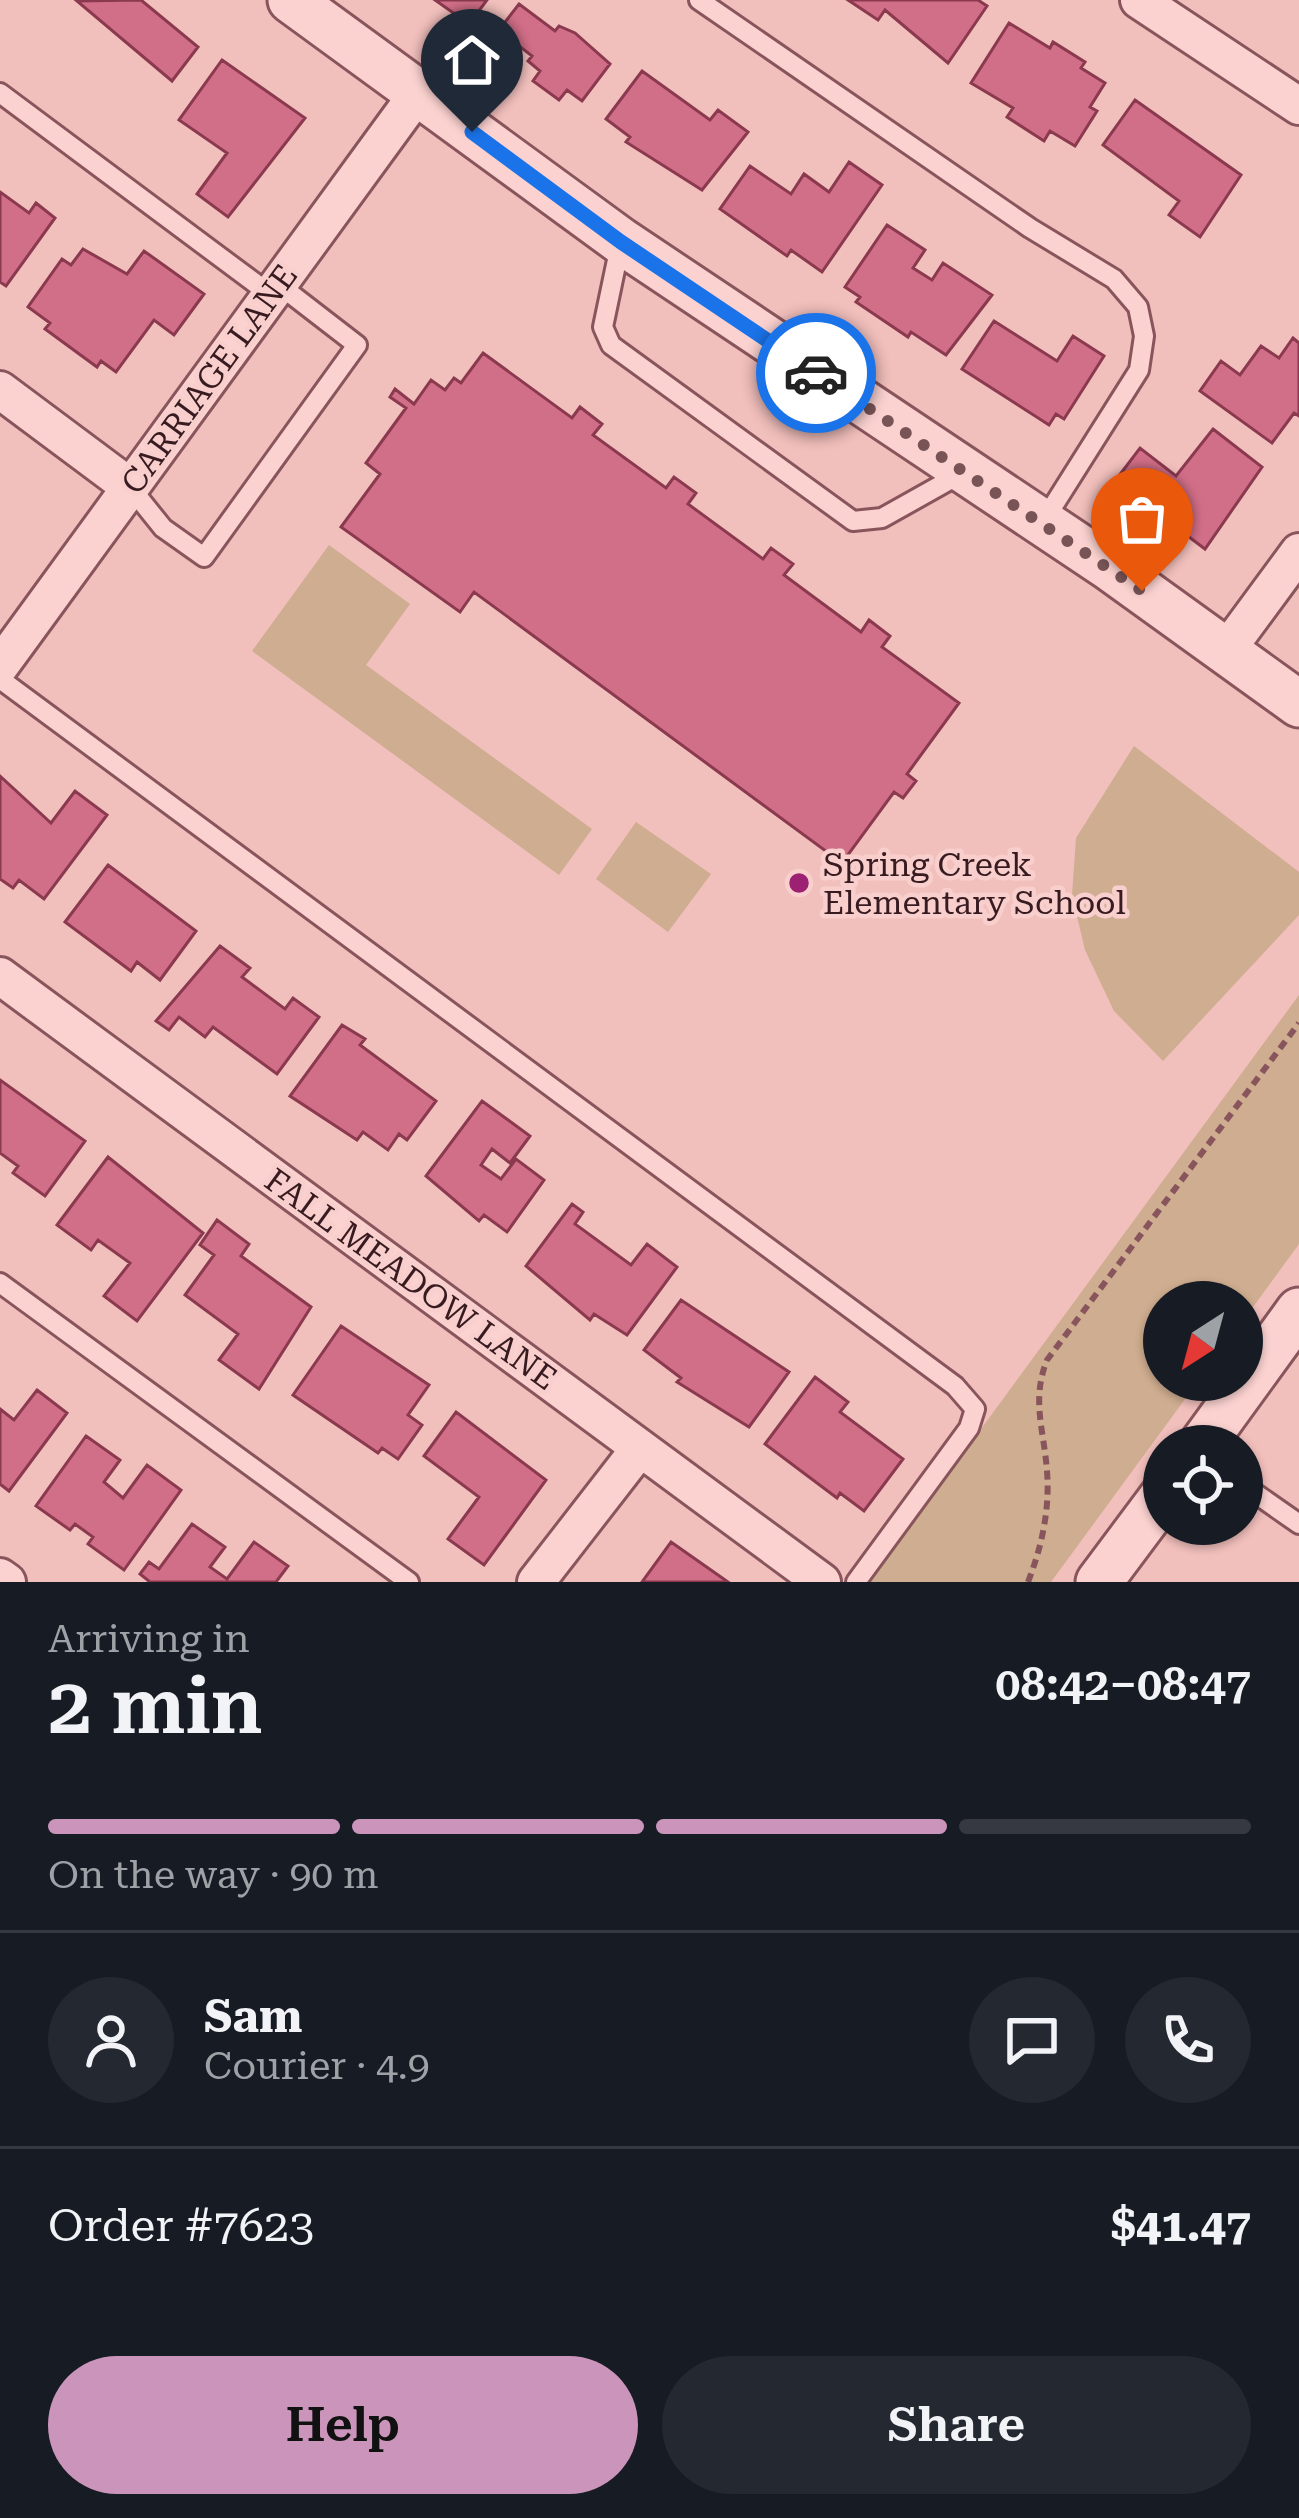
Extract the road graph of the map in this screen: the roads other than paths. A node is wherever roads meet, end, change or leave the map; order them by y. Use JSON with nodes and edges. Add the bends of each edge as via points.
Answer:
{"nodes":[{"id":1,"x":291,"y":0,"type":"edge"},
{"id":2,"x":698,"y":0,"type":"edge"},
{"id":3,"x":1139,"y":0,"type":"edge"},
{"id":4,"x":0,"y":93,"type":"edge"},
{"id":5,"x":418,"y":94,"type":"junction"},
{"id":6,"x":1299,"y":106,"type":"edge"},
{"id":7,"x":621,"y":242,"type":"junction"},
{"id":8,"x":275,"y":290,"type":"junction"},
{"id":9,"x":0,"y":390,"type":"edge"},
{"id":10,"x":965,"y":471,"type":"junction"},
{"id":11,"x":130,"y":487,"type":"junction"},
{"id":12,"x":1042,"y":522,"type":"junction"},
{"id":13,"x":1299,"y":552,"type":"edge"},
{"id":14,"x":1226,"y":651,"type":"junction"},
{"id":15,"x":0,"y":666,"type":"edge"},
{"id":16,"x":0,"y":679,"type":"edge"},
{"id":17,"x":1299,"y":704,"type":"edge"},
{"id":18,"x":0,"y":976,"type":"edge"},
{"id":19,"x":0,"y":1283,"type":"edge"},
{"id":20,"x":1299,"y":1311,"type":"edge"},
{"id":21,"x":1216,"y":1425,"type":"edge"},
{"id":22,"x":640,"y":1448,"type":"junction"},
{"id":23,"x":1263,"y":1498,"type":"edge"},
{"id":24,"x":1299,"y":1523,"type":"edge"},
{"id":25,"x":1143,"y":1524,"type":"edge"},
{"id":26,"x":410,"y":1582,"type":"edge"},
{"id":27,"x":536,"y":1582,"type":"edge"},
{"id":28,"x":822,"y":1582,"type":"edge"},
{"id":29,"x":856,"y":1582,"type":"edge"},
{"id":30,"x":1100,"y":1582,"type":"edge"}],
"edges":[{"from":1,"to":5,"type":"street"},
{"from":2,"to":12,"type":"lane","via":[[1114,279],[1138,307],[1138,370]]},
{"from":3,"to":6,"type":"street"},
{"from":4,"to":8,"type":"lane"},
{"from":5,"to":7,"type":"street"},
{"from":5,"to":8,"type":"street","name":"CARRIAGE LANE"},
{"from":7,"to":10,"type":"street"},
{"from":7,"to":10,"type":"lane","via":[[602,327],[611,345],[839,511],[854,520],[882,518]]},
{"from":8,"to":11,"type":"street","name":"CARRIAGE LANE"},
{"from":8,"to":11,"type":"lane","via":[[357,346],[204,556],[163,528]]},
{"from":9,"to":11,"type":"street"},
{"from":10,"to":12,"type":"street"},
{"from":11,"to":15,"type":"street","name":"CARRIAGE LANE"},
{"from":12,"to":14,"type":"street"},
{"from":13,"to":14,"type":"street"},
{"from":14,"to":17,"type":"street"},
{"from":16,"to":29,"type":"lane","via":[[955,1386],[975,1409],[969,1428]]},
{"from":18,"to":22,"type":"street","name":"FALL MEADOW LANE"},
{"from":19,"to":26,"type":"lane"},
{"from":20,"to":21,"type":"street"},
{"from":22,"to":27,"type":"street"},
{"from":22,"to":28,"type":"street","name":"FALL MEADOW LANE"},
{"from":23,"to":24,"type":"lane"},
{"from":25,"to":30,"type":"street"}]}
